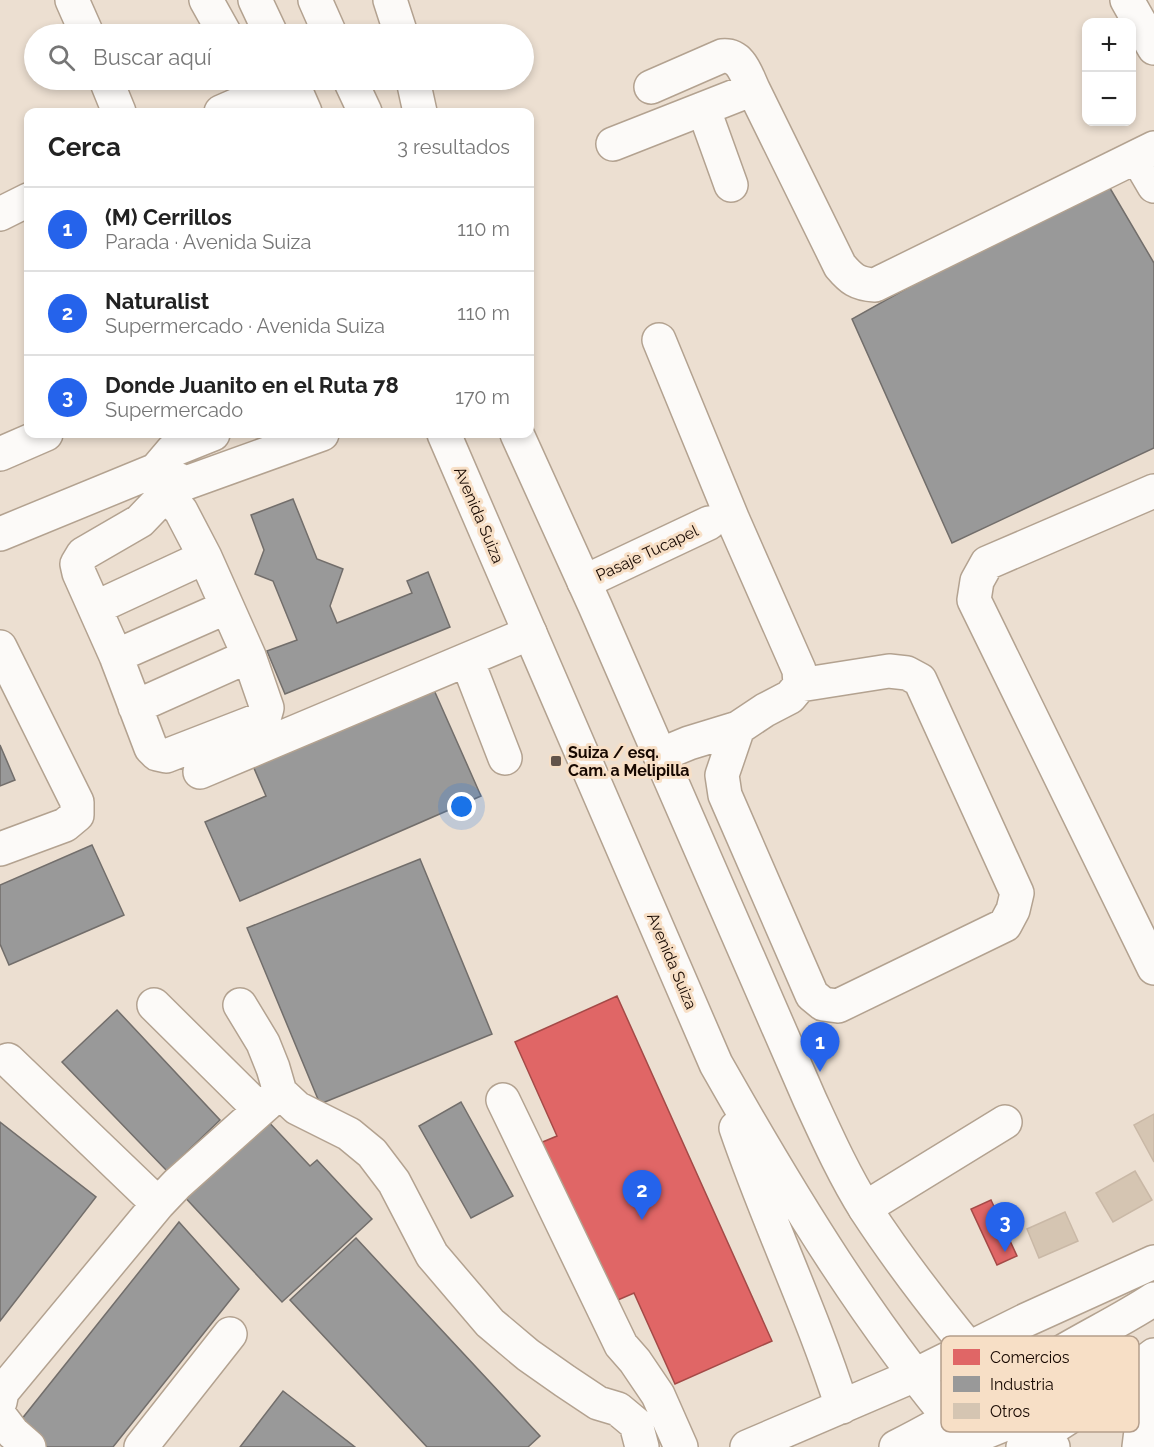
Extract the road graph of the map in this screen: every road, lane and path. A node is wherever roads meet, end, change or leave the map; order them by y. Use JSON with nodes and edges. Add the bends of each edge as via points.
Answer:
{"nodes":[{"id":1,"x":72,"y":0,"type":"edge"},
{"id":2,"x":206,"y":0,"type":"edge"},
{"id":3,"x":255,"y":0,"type":"edge"},
{"id":4,"x":315,"y":0,"type":"edge"},
{"id":5,"x":390,"y":0,"type":"edge"},
{"id":6,"x":1126,"y":0,"type":"edge"},
{"id":7,"x":83,"y":24,"type":"edge"},
{"id":8,"x":219,"y":24,"type":"edge"},
{"id":9,"x":266,"y":24,"type":"edge"},
{"id":10,"x":326,"y":24,"type":"edge"},
{"id":11,"x":398,"y":24,"type":"edge"},
{"id":12,"x":1154,"y":48,"type":"edge"},
{"id":13,"x":651,"y":87,"type":"dead end"},
{"id":14,"x":753,"y":88,"type":"junction"},
{"id":15,"x":110,"y":90,"type":"edge"},
{"id":16,"x":295,"y":90,"type":"edge"},
{"id":17,"x":355,"y":90,"type":"edge"},
{"id":18,"x":415,"y":90,"type":"edge"},
{"id":19,"x":261,"y":96,"type":"edge"},
{"id":20,"x":117,"y":108,"type":"edge"},
{"id":21,"x":231,"y":108,"type":"edge"},
{"id":22,"x":303,"y":108,"type":"edge"},
{"id":23,"x":363,"y":108,"type":"edge"},
{"id":24,"x":419,"y":108,"type":"edge"},
{"id":25,"x":704,"y":110,"type":"junction"},
{"id":26,"x":613,"y":144,"type":"dead end"},
{"id":27,"x":1145,"y":152,"type":"edge"},
{"id":28,"x":731,"y":185,"type":"dead end"},
{"id":29,"x":1154,"y":186,"type":"edge"},
{"id":30,"x":24,"y":203,"type":"edge"},
{"id":31,"x":0,"y":213,"type":"edge"},
{"id":32,"x":659,"y":340,"type":"dead end"},
{"id":33,"x":37,"y":438,"type":"edge"},
{"id":34,"x":203,"y":438,"type":"edge"},
{"id":35,"x":311,"y":438,"type":"edge"},
{"id":36,"x":446,"y":438,"type":"edge"},
{"id":37,"x":519,"y":438,"type":"edge"},
{"id":38,"x":0,"y":454,"type":"edge"},
{"id":39,"x":160,"y":483,"type":"junction"},
{"id":40,"x":1154,"y":491,"type":"edge"},
{"id":41,"x":709,"y":523,"type":"dead end"},
{"id":42,"x":0,"y":534,"type":"edge"},
{"id":43,"x":205,"y":557,"type":"junction"},
{"id":44,"x":584,"y":582,"type":"junction"},
{"id":45,"x":227,"y":607,"type":"junction"},
{"id":46,"x":95,"y":608,"type":"junction"},
{"id":47,"x":530,"y":633,"type":"junction"},
{"id":48,"x":0,"y":647,"type":"edge"},
{"id":49,"x":116,"y":656,"type":"junction"},
{"id":50,"x":249,"y":656,"type":"junction"},
{"id":51,"x":466,"y":660,"type":"junction"},
{"id":52,"x":800,"y":685,"type":"junction"},
{"id":53,"x":135,"y":707,"type":"junction"},
{"id":54,"x":738,"y":728,"type":"junction"},
{"id":55,"x":660,"y":755,"type":"junction"},
{"id":56,"x":505,"y":758,"type":"dead end"},
{"id":57,"x":200,"y":772,"type":"dead end"},
{"id":58,"x":0,"y":849,"type":"edge"},
{"id":59,"x":1154,"y":968,"type":"edge"},
{"id":60,"x":154,"y":1005,"type":"dead end"},
{"id":61,"x":240,"y":1005,"type":"dead end"},
{"id":62,"x":8,"y":1060,"type":"dead end"},
{"id":63,"x":716,"y":1064,"type":"junction"},
{"id":64,"x":502,"y":1100,"type":"dead end"},
{"id":65,"x":270,"y":1101,"type":"junction"},
{"id":66,"x":1005,"y":1122,"type":"dead end"},
{"id":67,"x":158,"y":1204,"type":"junction"},
{"id":68,"x":865,"y":1208,"type":"junction"},
{"id":69,"x":1154,"y":1262,"type":"edge"},
{"id":70,"x":1154,"y":1299,"type":"edge"},
{"id":71,"x":230,"y":1334,"type":"dead end"},
{"id":72,"x":960,"y":1336,"type":"edge"},
{"id":73,"x":993,"y":1336,"type":"edge"},
{"id":74,"x":1091,"y":1336,"type":"edge"},
{"id":75,"x":1152,"y":1357,"type":"edge"},
{"id":76,"x":941,"y":1362,"type":"edge"},
{"id":77,"x":1139,"y":1367,"type":"edge"},
{"id":78,"x":915,"y":1375,"type":"junction"},
{"id":79,"x":0,"y":1402,"type":"edge"},
{"id":80,"x":842,"y":1407,"type":"junction"},
{"id":81,"x":941,"y":1411,"type":"edge"},
{"id":82,"x":0,"y":1416,"type":"edge"},
{"id":83,"x":1036,"y":1436,"type":"edge"},
{"id":84,"x":960,"y":1438,"type":"edge"},
{"id":85,"x":29,"y":1447,"type":"edge"},
{"id":86,"x":141,"y":1447,"type":"edge"},
{"id":87,"x":642,"y":1447,"type":"edge"},
{"id":88,"x":681,"y":1447,"type":"edge"},
{"id":89,"x":747,"y":1447,"type":"edge"},
{"id":90,"x":896,"y":1447,"type":"edge"},
{"id":91,"x":1139,"y":1447,"type":"edge"}],
"edges":[{"from":1,"to":7,"type":"main road"},
{"from":2,"to":8,"type":"main road"},
{"from":3,"to":9,"type":"main road"},
{"from":4,"to":10,"type":"main road"},
{"from":5,"to":11,"type":"main road"},
{"from":6,"to":12,"type":"main road"},
{"from":13,"to":14,"type":"main road","via":[[729,55],[738,59]]},
{"from":14,"to":25,"type":"main road"},
{"from":14,"to":27,"type":"main road","via":[[840,266],[850,279],[862,285],[875,285]]},
{"from":15,"to":20,"type":"main road"},
{"from":16,"to":22,"type":"main road"},
{"from":17,"to":23,"type":"main road"},
{"from":18,"to":24,"type":"main road"},
{"from":19,"to":21,"type":"main road"},
{"from":25,"to":26,"type":"main road"},
{"from":25,"to":28,"type":"main road"},
{"from":27,"to":29,"type":"main road"},
{"from":30,"to":31,"type":"main road"},
{"from":32,"to":52,"type":"main road","via":[[799,670]]},
{"from":33,"to":38,"type":"main road"},
{"from":34,"to":39,"type":"main road","via":[[173,450]]},
{"from":35,"to":39,"type":"main road","via":[[186,483]]},
{"from":36,"to":47,"type":"main road","name":"Avenida Suiza"},
{"from":37,"to":44,"type":"main road"},
{"from":39,"to":42,"type":"main road"},
{"from":39,"to":43,"type":"main road"},
{"from":39,"to":46,"type":"main road","via":[[140,521],[83,554],[77,564]]},
{"from":40,"to":59,"type":"main road","via":[[987,563],[977,581],[974,600]]},
{"from":41,"to":44,"type":"main road","name":"Pasaje Tucapel"},
{"from":43,"to":45,"type":"main road"},
{"from":43,"to":46,"type":"main road"},
{"from":44,"to":55,"type":"main road"},
{"from":45,"to":49,"type":"main road"},
{"from":45,"to":50,"type":"main road"},
{"from":46,"to":49,"type":"main road"},
{"from":47,"to":51,"type":"main road"},
{"from":47,"to":63,"type":"main road","name":"Avenida Suiza"},
{"from":48,"to":58,"type":"main road","via":[[76,802],[77,815],[65,825]]},
{"from":49,"to":53,"type":"main road"},
{"from":50,"to":53,"type":"main road"},
{"from":50,"to":53,"type":"main road","via":[[267,708],[259,720],[166,756],[151,748]]},
{"from":51,"to":56,"type":"main road"},
{"from":51,"to":57,"type":"main road"},
{"from":52,"to":54,"type":"main road","via":[[790,697]]},
{"from":52,"to":54,"type":"main road","via":[[889,671],[907,672],[920,680],[1017,892],[1005,925],[838,1005],[823,1004],[812,995],[725,795],[722,775]]},
{"from":54,"to":55,"type":"main road"},
{"from":55,"to":68,"type":"main road","via":[[810,1100]]},
{"from":60,"to":65,"type":"main road"},
{"from":61,"to":65,"type":"main road","via":[[262,1043]]},
{"from":62,"to":67,"type":"main road"},
{"from":63,"to":78,"type":"main road","name":"Avenida Suiza","via":[[810,1223]]},
{"from":63,"to":80,"type":"main road","via":[[754,1181],[825,1354]]},
{"from":64,"to":88,"type":"main road","via":[[621,1345],[658,1395]]},
{"from":65,"to":67,"type":"main road"},
{"from":65,"to":87,"type":"main road","via":[[297,1108],[349,1134],[372,1153],[394,1182],[432,1255],[490,1323],[573,1387],[598,1403],[618,1409],[636,1424]]},
{"from":66,"to":68,"type":"main road"},
{"from":67,"to":79,"type":"main road","via":[[2,1392]]},
{"from":68,"to":72,"type":"main road"},
{"from":69,"to":73,"type":"main road"},
{"from":70,"to":74,"type":"main road"},
{"from":71,"to":86,"type":"main road"},
{"from":75,"to":77,"type":"main road"},
{"from":75,"to":91,"type":"main road"},
{"from":76,"to":78,"type":"main road"},
{"from":78,"to":80,"type":"main road"},
{"from":78,"to":81,"type":"main road","name":"Avenida Suiza"},
{"from":80,"to":89,"type":"main road"},
{"from":82,"to":85,"type":"main road"},
{"from":83,"to":84,"type":"main road"},
{"from":84,"to":90,"type":"main road"}]}
